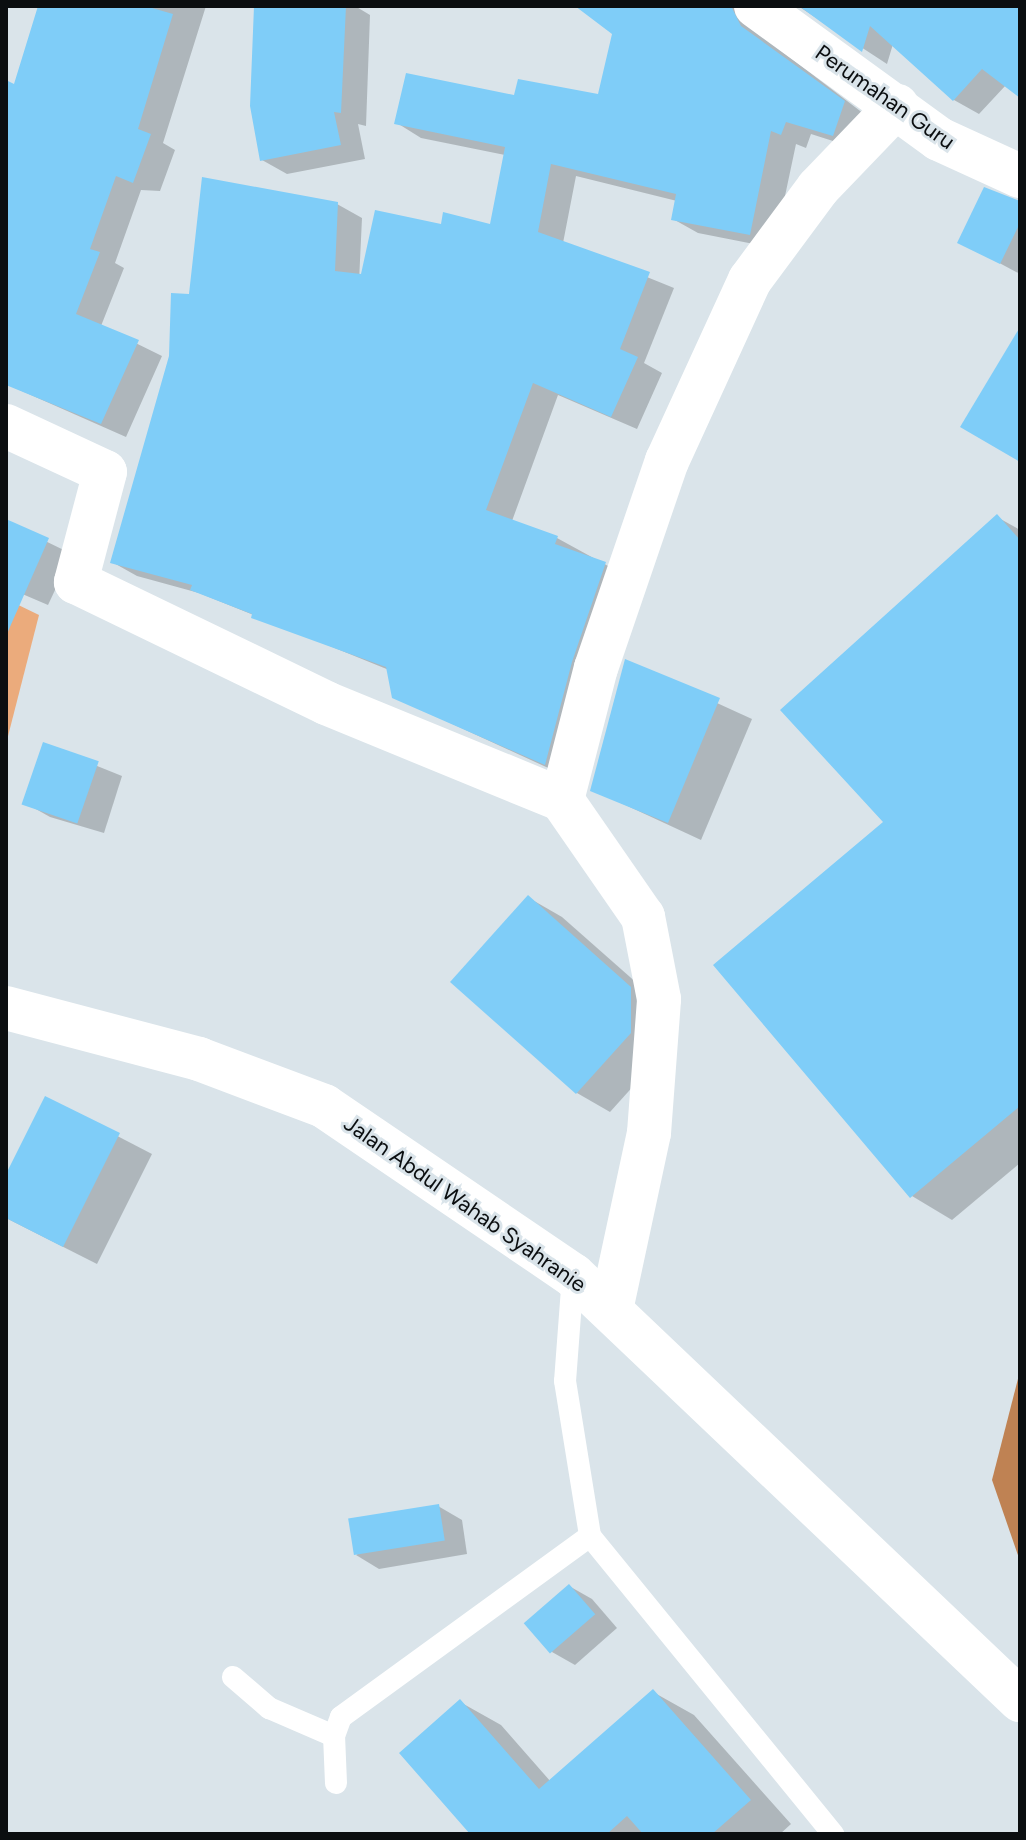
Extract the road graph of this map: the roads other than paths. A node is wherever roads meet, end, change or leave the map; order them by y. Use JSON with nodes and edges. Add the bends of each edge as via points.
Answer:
{"nodes":[{"id":1,"x":756,"y":6,"type":"edge"},
{"id":2,"x":897,"y":106,"type":"junction"},
{"id":3,"x":1020,"y":176,"type":"edge"},
{"id":4,"x":6,"y":426,"type":"edge"},
{"id":5,"x":562,"y":800,"type":"junction"},
{"id":6,"x":6,"y":1008,"type":"edge"},
{"id":7,"x":573,"y":1275,"type":"junction"},
{"id":8,"x":611,"y":1310,"type":"junction"},
{"id":9,"x":590,"y":1536,"type":"junction"},
{"id":10,"x":233,"y":1677,"type":"dead end"},
{"id":11,"x":1020,"y":1700,"type":"edge"},
{"id":12,"x":334,"y":1736,"type":"junction"},
{"id":13,"x":336,"y":1783,"type":"dead end"},
{"id":14,"x":833,"y":1834,"type":"edge"}],
"edges":[{"from":1,"to":2,"type":"street","name":"Perumahan Guru"},
{"from":2,"to":3,"type":"street","name":"Perumahan Guru","via":[[939,139]]},
{"from":2,"to":5,"type":"street","via":[[818,188],[750,280],[667,461],[596,668]]},
{"from":4,"to":5,"type":"street","via":[[105,472],[76,582],[326,703]]},
{"from":5,"to":8,"type":"street","via":[[643,917],[659,999],[649,1133]]},
{"from":6,"to":7,"type":"street","name":"Jalan Abdul Wahab Syahranie","via":[[199,1059],[324,1106]]},
{"from":7,"to":8,"type":"street","name":"Jalan Abdul Wahab Syahranie"},
{"from":7,"to":9,"type":"lane","via":[[565,1381]]},
{"from":8,"to":11,"type":"street","name":"Jalan Abdul Wahab Syahranie"},
{"from":9,"to":12,"type":"lane","via":[[341,1717]]},
{"from":9,"to":14,"type":"lane"},
{"from":10,"to":12,"type":"lane","via":[[269,1708]]},
{"from":12,"to":13,"type":"lane"}]}
